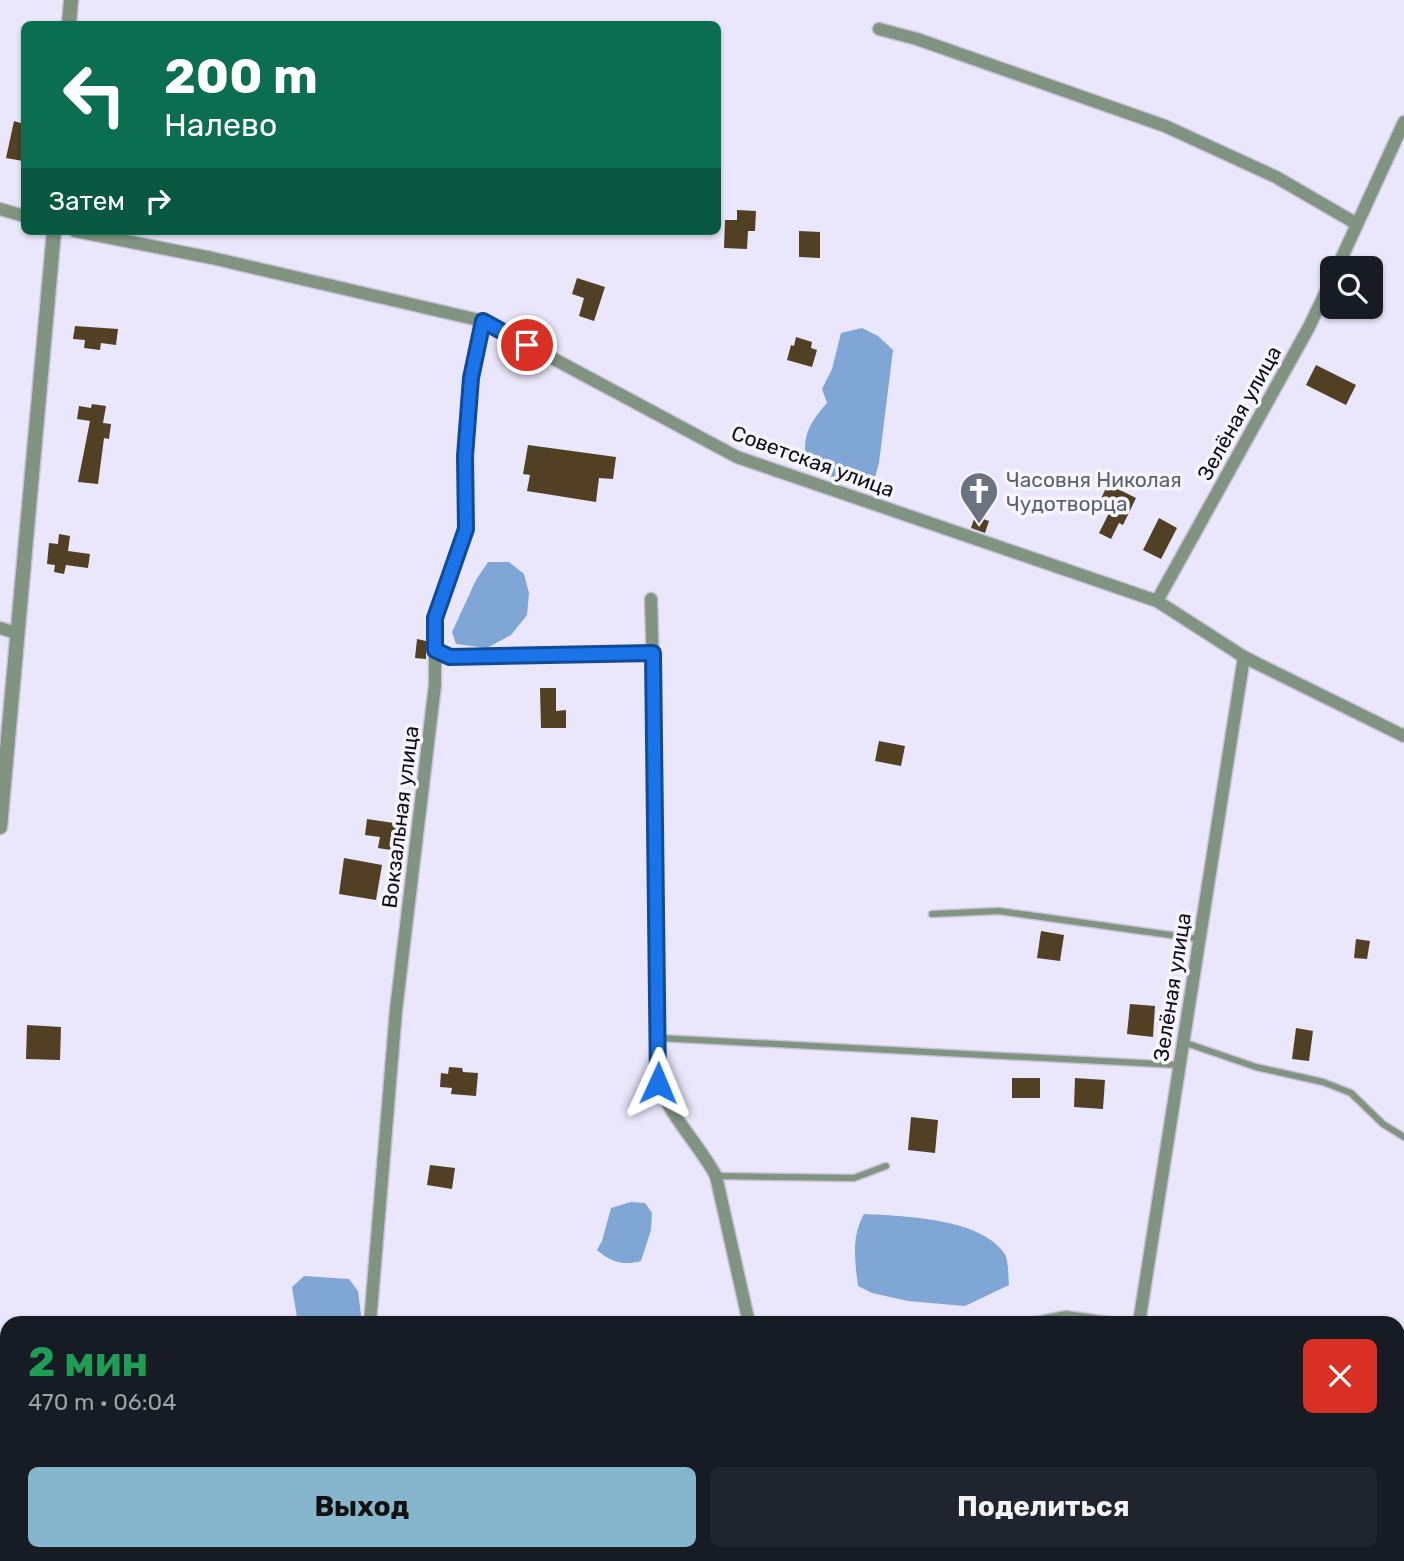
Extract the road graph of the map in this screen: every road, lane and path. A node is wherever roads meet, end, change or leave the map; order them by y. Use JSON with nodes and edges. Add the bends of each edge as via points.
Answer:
{"nodes":[{"id":1,"x":71,"y":0,"type":"edge"},
{"id":2,"x":69,"y":21,"type":"edge"},
{"id":3,"x":879,"y":29,"type":"dead end"},
{"id":4,"x":1404,"y":122,"type":"edge"},
{"id":5,"x":0,"y":209,"type":"edge"},
{"id":6,"x":21,"y":215,"type":"edge"},
{"id":7,"x":1357,"y":224,"type":"junction"},
{"id":8,"x":54,"y":235,"type":"edge"},
{"id":9,"x":95,"y":235,"type":"edge"},
{"id":10,"x":1342,"y":256,"type":"edge"},
{"id":11,"x":1320,"y":304,"type":"edge"},
{"id":12,"x":483,"y":321,"type":"junction"},
{"id":13,"x":652,"y":599,"type":"dead end"},
{"id":14,"x":1157,"y":601,"type":"junction"},
{"id":15,"x":0,"y":628,"type":"edge"},
{"id":16,"x":16,"y":633,"type":"junction"},
{"id":17,"x":435,"y":650,"type":"junction"},
{"id":18,"x":653,"y":653,"type":"junction"},
{"id":19,"x":1244,"y":657,"type":"junction"},
{"id":20,"x":1404,"y":736,"type":"edge"},
{"id":21,"x":0,"y":827,"type":"edge"},
{"id":22,"x":932,"y":914,"type":"dead end"},
{"id":23,"x":1199,"y":939,"type":"junction"},
{"id":24,"x":659,"y":1038,"type":"junction"},
{"id":25,"x":1183,"y":1042,"type":"junction"},
{"id":26,"x":1179,"y":1065,"type":"junction"},
{"id":27,"x":1404,"y":1138,"type":"edge"},
{"id":28,"x":886,"y":1166,"type":"dead end"},
{"id":29,"x":716,"y":1176,"type":"junction"},
{"id":30,"x":371,"y":1316,"type":"edge"},
{"id":31,"x":747,"y":1316,"type":"edge"},
{"id":32,"x":1056,"y":1316,"type":"edge"},
{"id":33,"x":1080,"y":1316,"type":"edge"},
{"id":34,"x":1140,"y":1316,"type":"edge"}],
"edges":[{"from":1,"to":2,"type":"street"},
{"from":3,"to":7,"type":"street","via":[[1165,126],[1276,177]]},
{"from":4,"to":7,"type":"street"},
{"from":5,"to":6,"type":"street"},
{"from":7,"to":10,"type":"street"},
{"from":8,"to":16,"type":"street"},
{"from":9,"to":12,"type":"street","name":"Советская улица"},
{"from":11,"to":14,"type":"street","name":"Зелёная улица"},
{"from":12,"to":14,"type":"street","name":"Советская улица","via":[[737,457]]},
{"from":12,"to":17,"type":"street","name":"Вокзальная улица","via":[[471,378],[466,529],[435,618]]},
{"from":13,"to":18,"type":"street"},
{"from":14,"to":19,"type":"street","name":"Советская улица"},
{"from":15,"to":16,"type":"street"},
{"from":16,"to":21,"type":"street"},
{"from":17,"to":18,"type":"street","via":[[450,657]]},
{"from":17,"to":30,"type":"street","name":"Вокзальная улица","via":[[435,685],[396,1010]]},
{"from":18,"to":24,"type":"street"},
{"from":19,"to":20,"type":"street","name":"Советская улица"},
{"from":19,"to":23,"type":"street","name":"Зелёная улица"},
{"from":22,"to":23,"type":"lane","via":[[999,911]]},
{"from":23,"to":25,"type":"street","name":"Зелёная улица"},
{"from":24,"to":26,"type":"lane"},
{"from":24,"to":29,"type":"street","via":[[658,1083],[666,1103]]},
{"from":25,"to":26,"type":"street","name":"Зелёная улица"},
{"from":25,"to":27,"type":"lane","via":[[1350,1093]]},
{"from":26,"to":34,"type":"street","name":"Зелёная улица"},
{"from":28,"to":29,"type":"lane","via":[[854,1178]]},
{"from":29,"to":31,"type":"street"},
{"from":32,"to":33,"type":"lane"}]}
